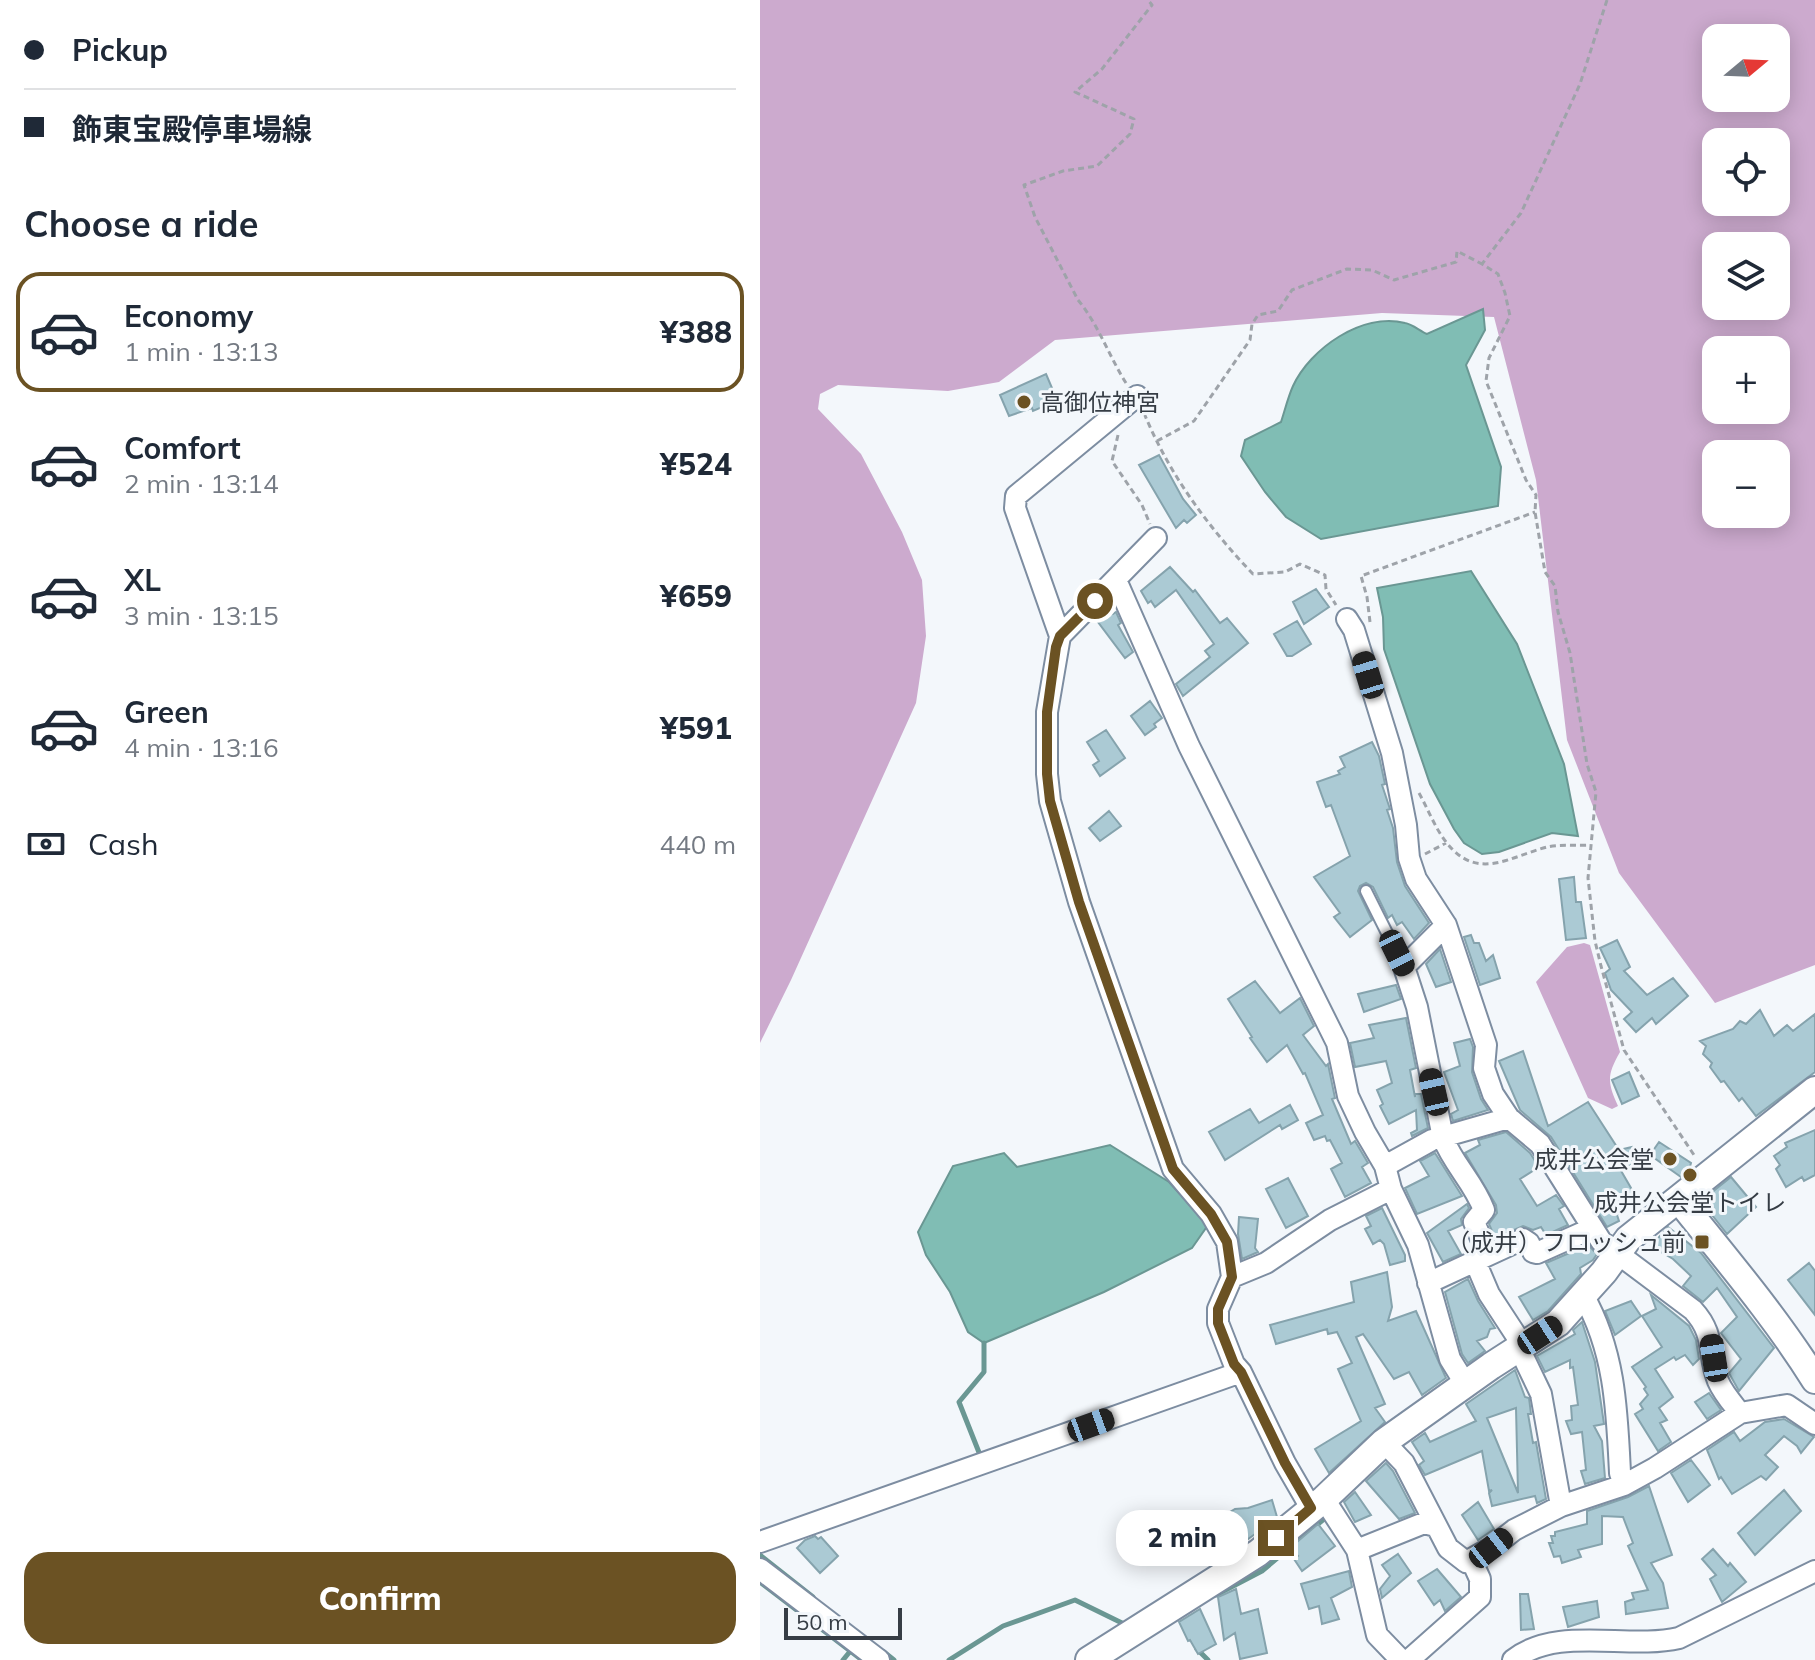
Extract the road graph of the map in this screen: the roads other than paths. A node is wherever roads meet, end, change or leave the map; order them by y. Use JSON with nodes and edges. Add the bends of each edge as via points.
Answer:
{"nodes":[{"id":1,"x":1137,"y":396,"type":"road end"},
{"id":2,"x":1156,"y":538,"type":"road end"},
{"id":3,"x":1116,"y":580,"type":"junction"},
{"id":4,"x":1347,"y":619,"type":"road end"},
{"id":5,"x":1060,"y":636,"type":"junction"},
{"id":6,"x":1366,"y":891,"type":"dead end"},
{"id":7,"x":1446,"y":925,"type":"junction"},
{"id":8,"x":1404,"y":967,"type":"junction"},
{"id":9,"x":1815,"y":1090,"type":"edge"},
{"id":10,"x":1509,"y":1118,"type":"junction"},
{"id":11,"x":1443,"y":1138,"type":"junction"},
{"id":12,"x":1385,"y":1166,"type":"junction"},
{"id":13,"x":1391,"y":1189,"type":"junction"},
{"id":14,"x":1679,"y":1200,"type":"junction"},
{"id":15,"x":1593,"y":1228,"type":"junction"},
{"id":16,"x":1615,"y":1254,"type":"junction"},
{"id":17,"x":1482,"y":1258,"type":"junction"},
{"id":18,"x":1232,"y":1277,"type":"junction"},
{"id":19,"x":1428,"y":1283,"type":"junction"},
{"id":20,"x":1583,"y":1295,"type":"junction"},
{"id":21,"x":1521,"y":1347,"type":"junction"},
{"id":22,"x":1241,"y":1372,"type":"junction"},
{"id":23,"x":1815,"y":1380,"type":"edge"},
{"id":24,"x":1466,"y":1385,"type":"junction"},
{"id":25,"x":1740,"y":1413,"type":"junction"},
{"id":26,"x":1815,"y":1424,"type":"edge"},
{"id":27,"x":1384,"y":1442,"type":"junction"},
{"id":28,"x":1624,"y":1485,"type":"junction"},
{"id":29,"x":1318,"y":1504,"type":"junction"},
{"id":30,"x":1561,"y":1506,"type":"junction"},
{"id":31,"x":1436,"y":1526,"type":"junction"},
{"id":32,"x":760,"y":1542,"type":"edge"},
{"id":33,"x":1357,"y":1550,"type":"junction"},
{"id":34,"x":1471,"y":1559,"type":"junction"},
{"id":35,"x":760,"y":1569,"type":"edge"},
{"id":36,"x":1815,"y":1571,"type":"edge"},
{"id":37,"x":879,"y":1660,"type":"edge"},
{"id":38,"x":1089,"y":1660,"type":"edge"},
{"id":39,"x":1401,"y":1660,"type":"edge"},
{"id":40,"x":1409,"y":1660,"type":"edge"},
{"id":41,"x":1513,"y":1660,"type":"edge"}],
"edges":[{"from":1,"to":5,"type":"street","via":[[1016,496],[1015,508]]},
{"from":2,"to":3,"type":"street"},
{"from":3,"to":5,"type":"street"},
{"from":3,"to":12,"type":"street","via":[[1189,746],[1337,1043],[1348,1096]]},
{"from":4,"to":7,"type":"street","via":[[1392,753],[1409,858],[1416,879]]},
{"from":5,"to":18,"type":"street","via":[[1047,712],[1050,801],[1079,902],[1173,1169],[1227,1242]]},
{"from":6,"to":8,"type":"lane"},
{"from":7,"to":8,"type":"street"},
{"from":7,"to":10,"type":"street","via":[[1486,1045],[1484,1068]]},
{"from":8,"to":11,"type":"street"},
{"from":9,"to":14,"type":"main road"},
{"from":10,"to":11,"type":"street"},
{"from":10,"to":15,"type":"street","via":[[1540,1144]]},
{"from":11,"to":12,"type":"street"},
{"from":11,"to":17,"type":"street","via":[[1484,1210],[1474,1222]]},
{"from":12,"to":13,"type":"street"},
{"from":13,"to":18,"type":"street","via":[[1330,1220],[1266,1263]]},
{"from":13,"to":19,"type":"street","via":[[1418,1245]]},
{"from":14,"to":16,"type":"main road"},
{"from":14,"to":23,"type":"main road"},
{"from":15,"to":16,"type":"street"},
{"from":15,"to":17,"type":"street","via":[[1537,1253],[1523,1239]]},
{"from":16,"to":20,"type":"main road"},
{"from":16,"to":25,"type":"street","via":[[1704,1322],[1717,1380]]},
{"from":17,"to":19,"type":"street"},
{"from":17,"to":21,"type":"street","via":[[1489,1294]]},
{"from":18,"to":22,"type":"street","via":[[1218,1309],[1218,1323]]},
{"from":19,"to":24,"type":"street","via":[[1450,1359]]},
{"from":20,"to":21,"type":"main road","via":[[1558,1323]]},
{"from":20,"to":28,"type":"street","via":[[1608,1354]]},
{"from":21,"to":24,"type":"main road"},
{"from":21,"to":30,"type":"street","via":[[1541,1394]]},
{"from":22,"to":29,"type":"street","via":[[1285,1463]]},
{"from":22,"to":32,"type":"street"},
{"from":24,"to":27,"type":"main road"},
{"from":25,"to":26,"type":"street","via":[[1787,1405]]},
{"from":25,"to":28,"type":"street"},
{"from":27,"to":29,"type":"main road"},
{"from":27,"to":31,"type":"street","via":[[1404,1463]]},
{"from":28,"to":30,"type":"street"},
{"from":29,"to":33,"type":"street"},
{"from":29,"to":38,"type":"main road","via":[[1258,1553]]},
{"from":30,"to":34,"type":"street"},
{"from":31,"to":33,"type":"street","via":[[1424,1523]]},
{"from":31,"to":34,"type":"street","via":[[1448,1548],[1466,1562]]},
{"from":33,"to":39,"type":"street","via":[[1377,1635]]},
{"from":34,"to":40,"type":"street","via":[[1480,1579],[1480,1597]]},
{"from":35,"to":37,"type":"street"},
{"from":36,"to":41,"type":"street","via":[[1679,1638],[1658,1643],[1564,1642],[1532,1649]]}]}
